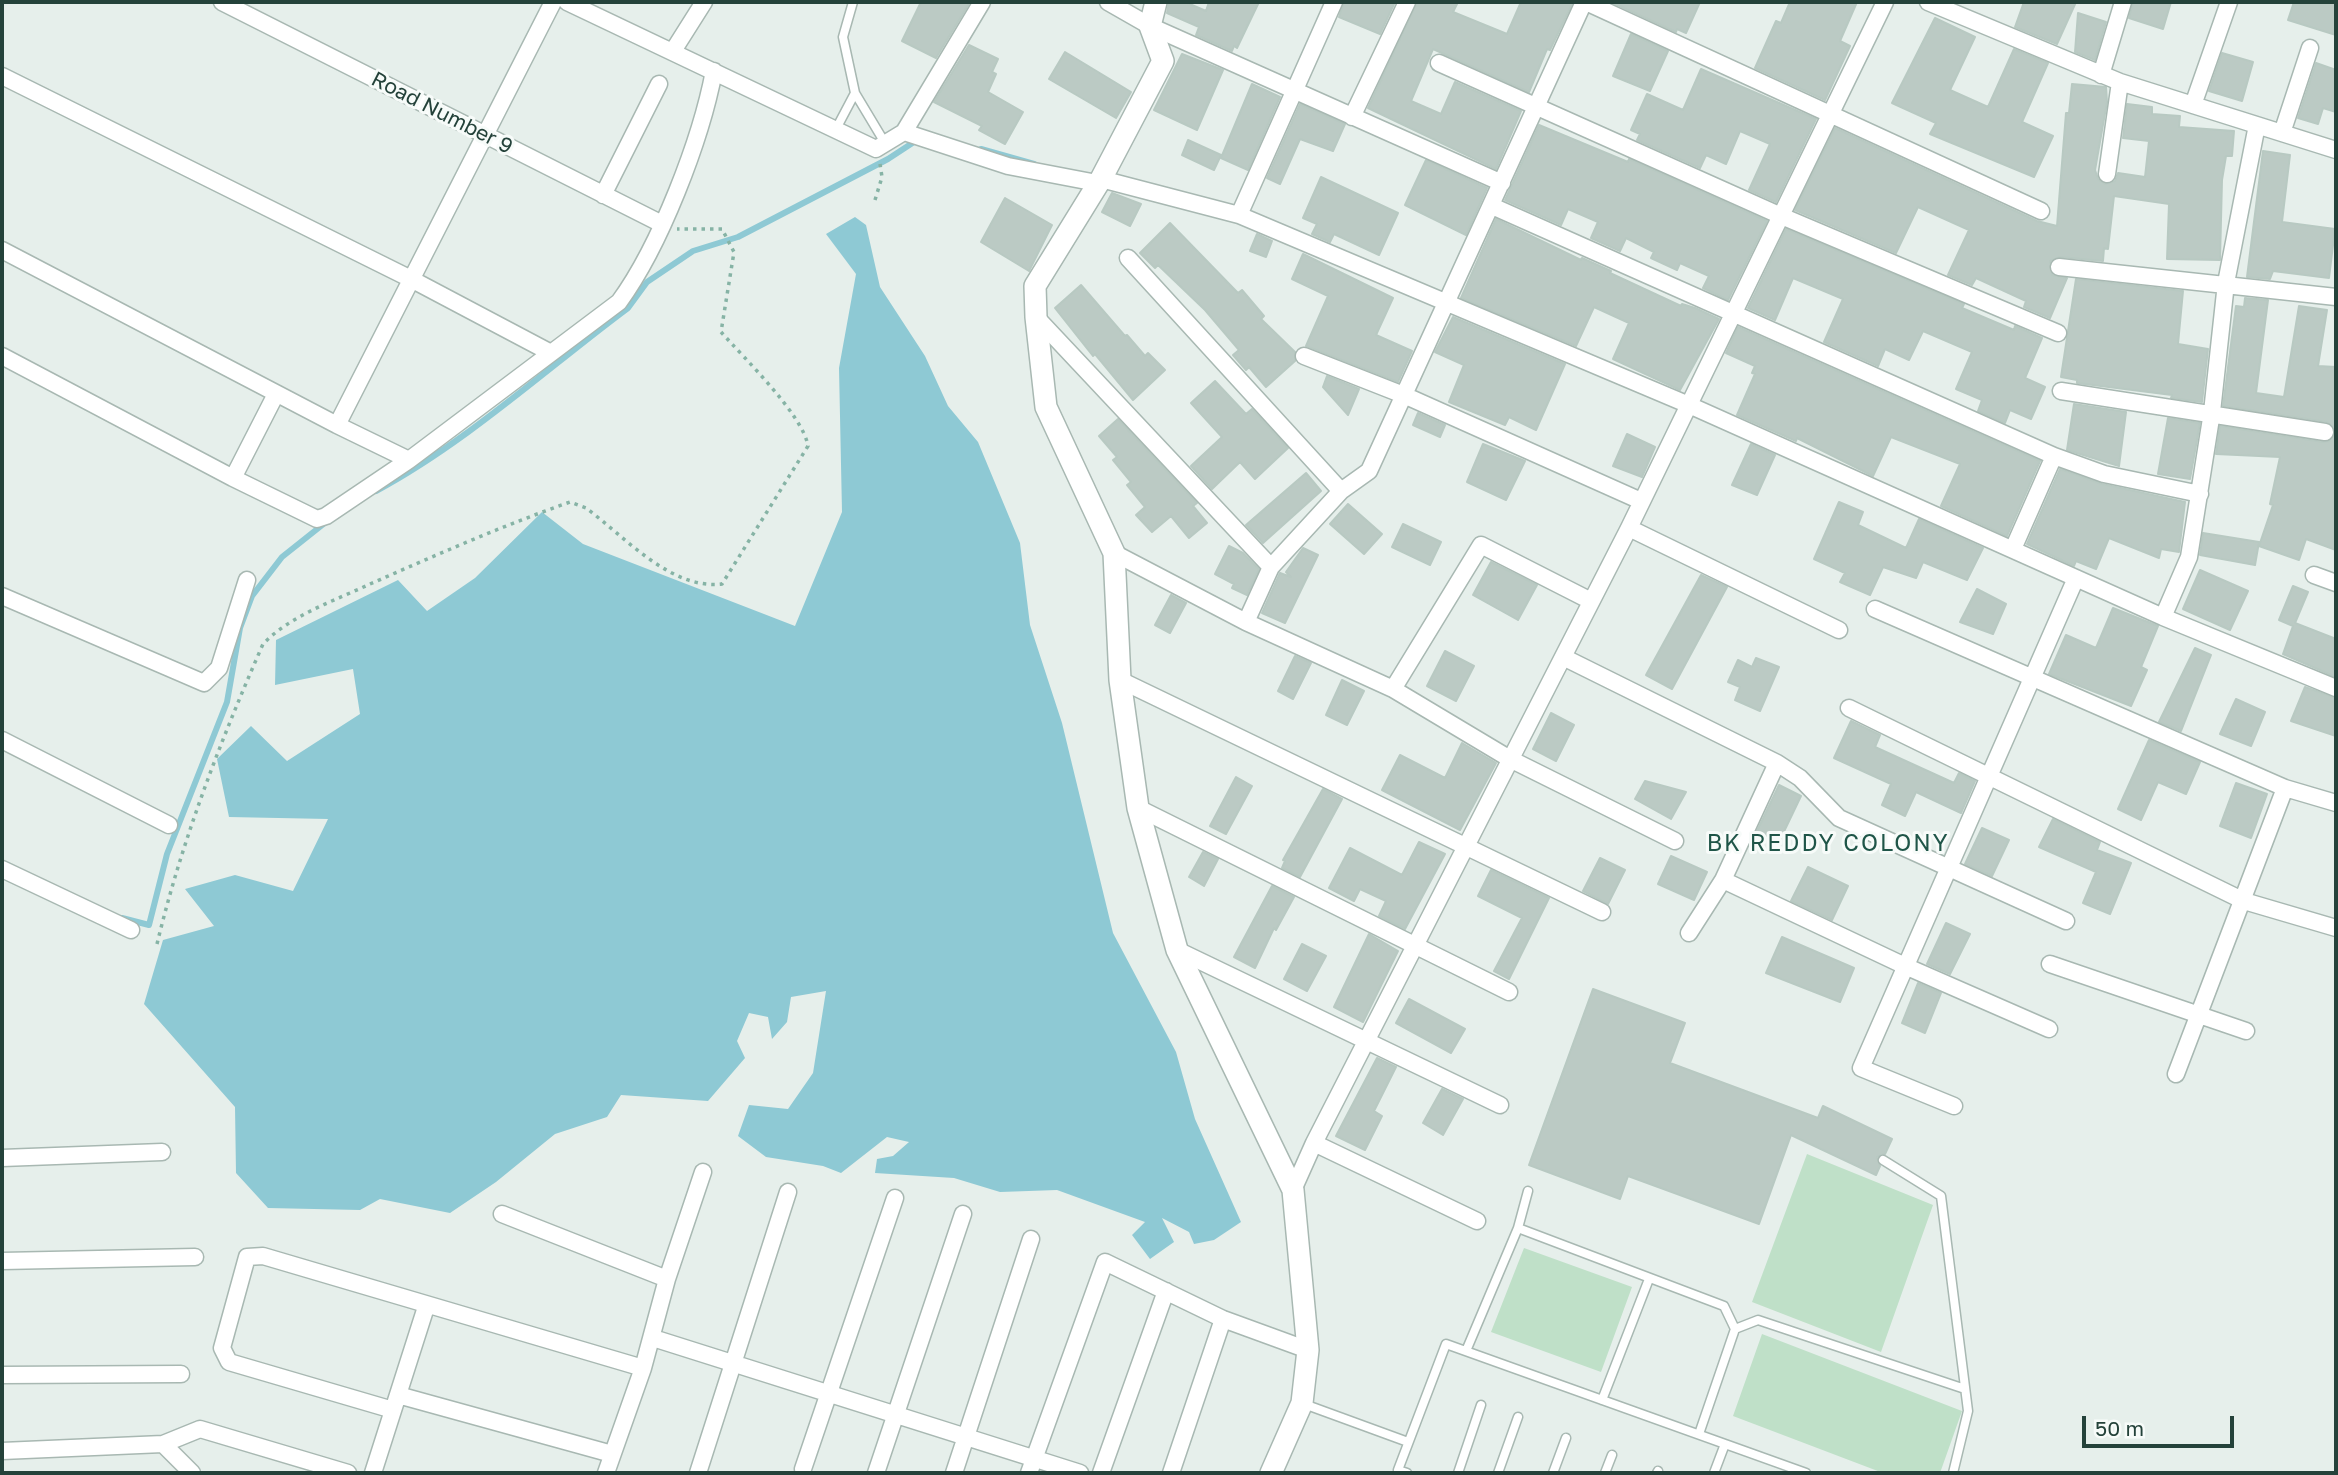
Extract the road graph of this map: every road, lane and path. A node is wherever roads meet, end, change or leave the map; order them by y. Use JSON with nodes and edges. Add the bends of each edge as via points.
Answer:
{"nodes":[{"id":1,"x":222,"y":2,"type":"edge"},
{"id":2,"x":553,"y":2,"type":"edge"},
{"id":3,"x":567,"y":2,"type":"edge"},
{"id":4,"x":704,"y":2,"type":"edge"},
{"id":5,"x":853,"y":2,"type":"edge"},
{"id":6,"x":982,"y":2,"type":"edge"},
{"id":7,"x":1108,"y":2,"type":"edge"},
{"id":8,"x":1156,"y":2,"type":"edge"},
{"id":9,"x":1334,"y":2,"type":"edge"},
{"id":10,"x":1406,"y":2,"type":"edge"},
{"id":11,"x":1585,"y":2,"type":"edge"},
{"id":12,"x":1885,"y":2,"type":"edge"},
{"id":13,"x":1928,"y":2,"type":"edge"},
{"id":14,"x":2123,"y":2,"type":"edge"},
{"id":15,"x":2229,"y":2,"type":"edge"},
{"id":16,"x":588,"y":6,"type":"edge"},
{"id":17,"x":1150,"y":26,"type":"junction"},
{"id":18,"x":2310,"y":48,"type":"dead end"},
{"id":19,"x":673,"y":51,"type":"junction"},
{"id":20,"x":1438,"y":63,"type":"dead end"},
{"id":21,"x":713,"y":71,"type":"junction"},
{"id":22,"x":2101,"y":75,"type":"junction"},
{"id":23,"x":2,"y":76,"type":"edge"},
{"id":24,"x":2120,"y":82,"type":"junction"},
{"id":25,"x":659,"y":83,"type":"dead end"},
{"id":26,"x":1295,"y":91,"type":"junction"},
{"id":27,"x":855,"y":93,"type":"junction"},
{"id":28,"x":2193,"y":105,"type":"junction"},
{"id":29,"x":1536,"y":106,"type":"junction"},
{"id":30,"x":1828,"y":115,"type":"junction"},
{"id":31,"x":1352,"y":117,"type":"junction"},
{"id":32,"x":2257,"y":125,"type":"junction"},
{"id":33,"x":836,"y":130,"type":"junction"},
{"id":34,"x":904,"y":132,"type":"junction"},
{"id":35,"x":2282,"y":133,"type":"junction"},
{"id":36,"x":485,"y":135,"type":"junction"},
{"id":37,"x":885,"y":143,"type":"junction"},
{"id":38,"x":2336,"y":150,"type":"edge"},
{"id":39,"x":2107,"y":174,"type":"dead end"},
{"id":40,"x":882,"y":177,"type":"dead end"},
{"id":41,"x":1099,"y":181,"type":"junction"},
{"id":42,"x":1502,"y":183,"type":"junction"},
{"id":43,"x":603,"y":195,"type":"junction"},
{"id":44,"x":875,"y":200,"type":"dead end"},
{"id":45,"x":1492,"y":205,"type":"junction"},
{"id":46,"x":2041,"y":211,"type":"dead end"},
{"id":47,"x":1239,"y":215,"type":"junction"},
{"id":48,"x":1779,"y":215,"type":"junction"},
{"id":49,"x":662,"y":224,"type":"junction"},
{"id":50,"x":2,"y":250,"type":"edge"},
{"id":51,"x":1128,"y":258,"type":"dead end"},
{"id":52,"x":2059,"y":267,"type":"dead end"},
{"id":53,"x":411,"y":279,"type":"junction"},
{"id":54,"x":2227,"y":284,"type":"junction"},
{"id":55,"x":2336,"y":297,"type":"edge"},
{"id":56,"x":1446,"y":304,"type":"junction"},
{"id":57,"x":1733,"y":313,"type":"junction"},
{"id":58,"x":1037,"y":317,"type":"junction"},
{"id":59,"x":2059,"y":333,"type":"dead end"},
{"id":60,"x":551,"y":353,"type":"junction"},
{"id":61,"x":2,"y":356,"type":"edge"},
{"id":62,"x":1304,"y":356,"type":"dead end"},
{"id":63,"x":2062,"y":391,"type":"dead end"},
{"id":64,"x":276,"y":394,"type":"junction"},
{"id":65,"x":1406,"y":396,"type":"junction"},
{"id":66,"x":1689,"y":405,"type":"junction"},
{"id":67,"x":2212,"y":412,"type":"junction"},
{"id":68,"x":337,"y":425,"type":"junction"},
{"id":69,"x":2325,"y":432,"type":"dead end"},
{"id":70,"x":2054,"y":456,"type":"junction"},
{"id":71,"x":409,"y":460,"type":"junction"},
{"id":72,"x":233,"y":478,"type":"junction"},
{"id":73,"x":1341,"y":491,"type":"junction"},
{"id":74,"x":2200,"y":495,"type":"junction"},
{"id":75,"x":1641,"y":500,"type":"junction"},
{"id":76,"x":1629,"y":528,"type":"junction"},
{"id":77,"x":2013,"y":549,"type":"junction"},
{"id":78,"x":1114,"y":553,"type":"junction"},
{"id":79,"x":1271,"y":567,"type":"junction"},
{"id":80,"x":2314,"y":575,"type":"dead end"},
{"id":81,"x":2076,"y":578,"type":"junction"},
{"id":82,"x":247,"y":580,"type":"dead end"},
{"id":83,"x":2336,"y":583,"type":"edge"},
{"id":84,"x":2,"y":597,"type":"edge"},
{"id":85,"x":1591,"y":601,"type":"junction"},
{"id":86,"x":1875,"y":609,"type":"dead end"},
{"id":87,"x":2163,"y":617,"type":"junction"},
{"id":88,"x":1246,"y":622,"type":"junction"},
{"id":89,"x":1839,"y":630,"type":"dead end"},
{"id":90,"x":1563,"y":657,"type":"junction"},
{"id":91,"x":1120,"y":680,"type":"junction"},
{"id":92,"x":2033,"y":680,"type":"junction"},
{"id":93,"x":2336,"y":688,"type":"edge"},
{"id":94,"x":1393,"y":689,"type":"junction"},
{"id":95,"x":1849,"y":708,"type":"dead end"},
{"id":96,"x":2,"y":740,"type":"edge"},
{"id":97,"x":1510,"y":759,"type":"junction"},
{"id":98,"x":1777,"y":763,"type":"junction"},
{"id":99,"x":1990,"y":777,"type":"junction"},
{"id":100,"x":2285,"y":788,"type":"junction"},
{"id":101,"x":2336,"y":803,"type":"edge"},
{"id":102,"x":1138,"y":808,"type":"junction"},
{"id":103,"x":169,"y":825,"type":"dead end"},
{"id":104,"x":1675,"y":841,"type":"dead end"},
{"id":105,"x":1464,"y":847,"type":"junction"},
{"id":106,"x":2,"y":869,"type":"edge"},
{"id":107,"x":1948,"y":870,"type":"junction"},
{"id":108,"x":1723,"y":880,"type":"junction"},
{"id":109,"x":2244,"y":901,"type":"junction"},
{"id":110,"x":1602,"y":912,"type":"dead end"},
{"id":111,"x":2066,"y":922,"type":"dead end"},
{"id":112,"x":2336,"y":928,"type":"edge"},
{"id":113,"x":131,"y":930,"type":"dead end"},
{"id":114,"x":1689,"y":933,"type":"dead end"},
{"id":115,"x":158,"y":944,"type":"dead end"},
{"id":116,"x":1415,"y":945,"type":"junction"},
{"id":117,"x":1177,"y":950,"type":"junction"},
{"id":118,"x":2050,"y":964,"type":"dead end"},
{"id":119,"x":1905,"y":966,"type":"junction"},
{"id":120,"x":1509,"y":992,"type":"dead end"},
{"id":121,"x":2198,"y":1015,"type":"junction"},
{"id":122,"x":2049,"y":1029,"type":"dead end"},
{"id":123,"x":2246,"y":1031,"type":"dead end"},
{"id":124,"x":1367,"y":1039,"type":"junction"},
{"id":125,"x":2176,"y":1074,"type":"dead end"},
{"id":126,"x":1500,"y":1105,"type":"dead end"},
{"id":127,"x":1954,"y":1106,"type":"dead end"},
{"id":128,"x":1314,"y":1143,"type":"junction"},
{"id":129,"x":162,"y":1152,"type":"dead end"},
{"id":130,"x":2,"y":1158,"type":"edge"},
{"id":131,"x":1883,"y":1160,"type":"dead end"},
{"id":132,"x":703,"y":1172,"type":"dead end"},
{"id":133,"x":1293,"y":1190,"type":"junction"},
{"id":134,"x":1528,"y":1191,"type":"dead end"},
{"id":135,"x":788,"y":1192,"type":"dead end"},
{"id":136,"x":895,"y":1198,"type":"dead end"},
{"id":137,"x":502,"y":1214,"type":"dead end"},
{"id":138,"x":963,"y":1214,"type":"dead end"},
{"id":139,"x":1477,"y":1221,"type":"dead end"},
{"id":140,"x":1518,"y":1228,"type":"junction"},
{"id":141,"x":1031,"y":1239,"type":"dead end"},
{"id":142,"x":195,"y":1257,"type":"dead end"},
{"id":143,"x":2,"y":1261,"type":"edge"},
{"id":144,"x":667,"y":1279,"type":"junction"},
{"id":145,"x":1649,"y":1279,"type":"junction"},
{"id":146,"x":1166,"y":1291,"type":"junction"},
{"id":147,"x":426,"y":1307,"type":"junction"},
{"id":148,"x":1223,"y":1319,"type":"junction"},
{"id":149,"x":1735,"y":1329,"type":"junction"},
{"id":150,"x":653,"y":1338,"type":"junction"},
{"id":151,"x":1308,"y":1350,"type":"junction"},
{"id":152,"x":1466,"y":1351,"type":"junction"},
{"id":153,"x":733,"y":1363,"type":"junction"},
{"id":154,"x":643,"y":1368,"type":"junction"},
{"id":155,"x":181,"y":1374,"type":"dead end"},
{"id":156,"x":2,"y":1375,"type":"edge"},
{"id":157,"x":1965,"y":1389,"type":"junction"},
{"id":158,"x":828,"y":1393,"type":"junction"},
{"id":159,"x":1602,"y":1400,"type":"junction"},
{"id":160,"x":395,"y":1403,"type":"junction"},
{"id":161,"x":1302,"y":1403,"type":"junction"},
{"id":162,"x":1481,"y":1405,"type":"dead end"},
{"id":163,"x":895,"y":1415,"type":"junction"},
{"id":164,"x":1518,"y":1418,"type":"dead end"},
{"id":165,"x":1699,"y":1434,"type":"junction"},
{"id":166,"x":966,"y":1437,"type":"junction"},
{"id":167,"x":1566,"y":1438,"type":"dead end"},
{"id":168,"x":1408,"y":1443,"type":"junction"},
{"id":169,"x":163,"y":1444,"type":"junction"},
{"id":170,"x":1725,"y":1444,"type":"junction"},
{"id":171,"x":2,"y":1451,"type":"edge"},
{"id":172,"x":612,"y":1454,"type":"junction"},
{"id":173,"x":1612,"y":1455,"type":"dead end"},
{"id":174,"x":1031,"y":1466,"type":"edge"},
{"id":175,"x":803,"y":1469,"type":"dead end"},
{"id":176,"x":1401,"y":1472,"type":"edge"},
{"id":177,"x":192,"y":1473,"type":"edge"},
{"id":178,"x":348,"y":1473,"type":"edge"},
{"id":179,"x":373,"y":1473,"type":"edge"},
{"id":180,"x":606,"y":1473,"type":"edge"},
{"id":181,"x":698,"y":1473,"type":"edge"},
{"id":182,"x":876,"y":1473,"type":"edge"},
{"id":183,"x":954,"y":1473,"type":"edge"},
{"id":184,"x":1080,"y":1473,"type":"edge"},
{"id":185,"x":1101,"y":1473,"type":"edge"},
{"id":186,"x":1171,"y":1473,"type":"edge"},
{"id":187,"x":1271,"y":1473,"type":"edge"},
{"id":188,"x":1458,"y":1473,"type":"edge"},
{"id":189,"x":1498,"y":1473,"type":"edge"},
{"id":190,"x":1553,"y":1473,"type":"edge"},
{"id":191,"x":1605,"y":1473,"type":"edge"},
{"id":192,"x":1714,"y":1473,"type":"edge"},
{"id":193,"x":1806,"y":1473,"type":"edge"},
{"id":194,"x":1953,"y":1473,"type":"edge"}],
"edges":[{"from":1,"to":36,"type":"street","name":"Road Number 9"},
{"from":2,"to":36,"type":"street"},
{"from":3,"to":16,"type":"street"},
{"from":4,"to":19,"type":"street"},
{"from":5,"to":27,"type":"lane","via":[[843,37]]},
{"from":6,"to":34,"type":"street"},
{"from":7,"to":17,"type":"street"},
{"from":8,"to":17,"type":"street"},
{"from":9,"to":26,"type":"street"},
{"from":10,"to":31,"type":"street"},
{"from":11,"to":29,"type":"street"},
{"from":11,"to":30,"type":"street"},
{"from":12,"to":30,"type":"street"},
{"from":13,"to":22,"type":"street"},
{"from":14,"to":22,"type":"street"},
{"from":15,"to":28,"type":"street"},
{"from":16,"to":19,"type":"street"},
{"from":17,"to":26,"type":"street"},
{"from":17,"to":41,"type":"street","via":[[1163,61]]},
{"from":18,"to":35,"type":"street"},
{"from":19,"to":21,"type":"street"},
{"from":20,"to":29,"type":"street"},
{"from":21,"to":33,"type":"street"},
{"from":21,"to":49,"type":"street","via":[[707,108]]},
{"from":22,"to":24,"type":"street"},
{"from":23,"to":53,"type":"street"},
{"from":24,"to":28,"type":"street"},
{"from":24,"to":39,"type":"street"},
{"from":25,"to":43,"type":"street"},
{"from":26,"to":31,"type":"street"},
{"from":26,"to":47,"type":"street"},
{"from":27,"to":33,"type":"lane"},
{"from":27,"to":37,"type":"lane"},
{"from":28,"to":32,"type":"street"},
{"from":29,"to":42,"type":"street"},
{"from":29,"to":48,"type":"street"},
{"from":30,"to":46,"type":"street"},
{"from":30,"to":48,"type":"street"},
{"from":31,"to":42,"type":"street"},
{"from":32,"to":35,"type":"street"},
{"from":32,"to":54,"type":"street"},
{"from":33,"to":37,"type":"street","via":[[876,149]]},
{"from":34,"to":37,"type":"street"},
{"from":34,"to":41,"type":"street","via":[[1008,166]]},
{"from":35,"to":38,"type":"street"},
{"from":36,"to":43,"type":"street","name":"Road Number 9"},
{"from":36,"to":53,"type":"street"},
{"from":40,"to":44,"type":"path"},
{"from":41,"to":47,"type":"street"},
{"from":41,"to":58,"type":"street","via":[[1035,286]]},
{"from":42,"to":45,"type":"street"},
{"from":43,"to":49,"type":"street","name":"Road Number 9"},
{"from":45,"to":56,"type":"street"},
{"from":45,"to":57,"type":"street"},
{"from":47,"to":56,"type":"street"},
{"from":48,"to":57,"type":"street"},
{"from":48,"to":59,"type":"street"},
{"from":49,"to":60,"type":"street","via":[[637,277],[619,302]]},
{"from":49,"to":115,"type":"path","via":[[682,231],[722,229],[734,253],[721,332],[783,403],[806,435],[808,446],[722,584],[706,586],[674,576],[586,508],[570,502],[315,609],[274,633],[263,644],[219,743],[169,894]]},
{"from":50,"to":64,"type":"street"},
{"from":51,"to":73,"type":"street"},
{"from":52,"to":54,"type":"street"},
{"from":53,"to":60,"type":"street"},
{"from":53,"to":68,"type":"street"},
{"from":54,"to":55,"type":"street"},
{"from":54,"to":67,"type":"street"},
{"from":56,"to":65,"type":"street"},
{"from":56,"to":66,"type":"street"},
{"from":57,"to":66,"type":"street"},
{"from":57,"to":70,"type":"street"},
{"from":58,"to":78,"type":"street","via":[[1046,407]]},
{"from":58,"to":79,"type":"street"},
{"from":60,"to":71,"type":"street"},
{"from":61,"to":72,"type":"street"},
{"from":62,"to":65,"type":"street"},
{"from":63,"to":67,"type":"street"},
{"from":64,"to":68,"type":"street"},
{"from":64,"to":72,"type":"street"},
{"from":65,"to":73,"type":"street","via":[[1369,471]]},
{"from":65,"to":75,"type":"street"},
{"from":66,"to":75,"type":"street"},
{"from":66,"to":77,"type":"street"},
{"from":67,"to":69,"type":"street"},
{"from":67,"to":74,"type":"street"},
{"from":68,"to":71,"type":"street"},
{"from":70,"to":74,"type":"street","via":[[2104,474]]},
{"from":70,"to":77,"type":"street"},
{"from":71,"to":72,"type":"street","via":[[317,519]]},
{"from":73,"to":79,"type":"street"},
{"from":74,"to":87,"type":"street","via":[[2189,557]]},
{"from":75,"to":76,"type":"street"},
{"from":76,"to":85,"type":"street"},
{"from":76,"to":89,"type":"street"},
{"from":77,"to":81,"type":"street"},
{"from":78,"to":88,"type":"street"},
{"from":78,"to":91,"type":"street"},
{"from":79,"to":88,"type":"street"},
{"from":80,"to":83,"type":"street"},
{"from":81,"to":87,"type":"street"},
{"from":81,"to":92,"type":"street"},
{"from":82,"to":84,"type":"street","via":[[219,668],[204,683]]},
{"from":85,"to":90,"type":"street"},
{"from":85,"to":94,"type":"street","via":[[1481,545]]},
{"from":86,"to":92,"type":"street"},
{"from":87,"to":93,"type":"street"},
{"from":88,"to":94,"type":"street"},
{"from":90,"to":97,"type":"street"},
{"from":90,"to":98,"type":"street"},
{"from":91,"to":102,"type":"street"},
{"from":91,"to":105,"type":"street"},
{"from":92,"to":99,"type":"street"},
{"from":92,"to":100,"type":"street"},
{"from":94,"to":97,"type":"street"},
{"from":95,"to":99,"type":"street"},
{"from":96,"to":103,"type":"street"},
{"from":97,"to":104,"type":"street"},
{"from":97,"to":105,"type":"street"},
{"from":98,"to":107,"type":"street","via":[[1800,778],[1839,818]]},
{"from":98,"to":108,"type":"street"},
{"from":99,"to":107,"type":"street"},
{"from":99,"to":109,"type":"street"},
{"from":100,"to":101,"type":"street"},
{"from":100,"to":109,"type":"street"},
{"from":102,"to":116,"type":"street"},
{"from":102,"to":117,"type":"street"},
{"from":105,"to":110,"type":"street"},
{"from":105,"to":116,"type":"street"},
{"from":106,"to":113,"type":"street"},
{"from":107,"to":111,"type":"street"},
{"from":107,"to":119,"type":"street"},
{"from":108,"to":114,"type":"street"},
{"from":108,"to":119,"type":"street"},
{"from":109,"to":112,"type":"street"},
{"from":109,"to":121,"type":"street"},
{"from":116,"to":120,"type":"street"},
{"from":116,"to":124,"type":"street"},
{"from":117,"to":124,"type":"street"},
{"from":117,"to":133,"type":"street"},
{"from":118,"to":121,"type":"street"},
{"from":119,"to":122,"type":"street"},
{"from":119,"to":127,"type":"street","via":[[1861,1068]]},
{"from":121,"to":123,"type":"street"},
{"from":121,"to":125,"type":"street"},
{"from":124,"to":126,"type":"street"},
{"from":124,"to":128,"type":"street"},
{"from":128,"to":133,"type":"street"},
{"from":128,"to":139,"type":"street"},
{"from":129,"to":130,"type":"street"},
{"from":131,"to":157,"type":"lane","via":[[1941,1196]]},
{"from":132,"to":144,"type":"street"},
{"from":133,"to":151,"type":"street"},
{"from":134,"to":140,"type":"lane"},
{"from":135,"to":153,"type":"street"},
{"from":136,"to":158,"type":"street"},
{"from":137,"to":144,"type":"street"},
{"from":138,"to":163,"type":"street"},
{"from":140,"to":145,"type":"lane"},
{"from":140,"to":152,"type":"lane"},
{"from":141,"to":166,"type":"street"},
{"from":142,"to":143,"type":"street"},
{"from":144,"to":150,"type":"street"},
{"from":145,"to":149,"type":"lane","via":[[1724,1306]]},
{"from":145,"to":159,"type":"lane"},
{"from":146,"to":148,"type":"street"},
{"from":146,"to":174,"type":"street","via":[[1105,1262]]},
{"from":146,"to":185,"type":"street"},
{"from":147,"to":154,"type":"street"},
{"from":147,"to":160,"type":"street"},
{"from":147,"to":160,"type":"street","via":[[263,1256],[247,1257],[222,1348],[229,1362]]},
{"from":148,"to":151,"type":"street"},
{"from":148,"to":186,"type":"street"},
{"from":149,"to":157,"type":"lane","via":[[1758,1320]]},
{"from":149,"to":165,"type":"lane"},
{"from":150,"to":153,"type":"street"},
{"from":150,"to":154,"type":"street"},
{"from":151,"to":161,"type":"street"},
{"from":152,"to":159,"type":"lane"},
{"from":152,"to":168,"type":"lane","via":[[1446,1344]]},
{"from":153,"to":158,"type":"street"},
{"from":153,"to":181,"type":"street"},
{"from":154,"to":172,"type":"street"},
{"from":155,"to":156,"type":"street"},
{"from":157,"to":194,"type":"lane","via":[[1968,1411]]},
{"from":158,"to":163,"type":"street"},
{"from":158,"to":175,"type":"street"},
{"from":159,"to":165,"type":"lane"},
{"from":160,"to":172,"type":"street"},
{"from":160,"to":179,"type":"street"},
{"from":161,"to":168,"type":"lane"},
{"from":161,"to":187,"type":"street"},
{"from":162,"to":188,"type":"lane"},
{"from":163,"to":166,"type":"street"},
{"from":163,"to":182,"type":"street"},
{"from":164,"to":189,"type":"lane"},
{"from":165,"to":170,"type":"lane"},
{"from":166,"to":174,"type":"street"},
{"from":166,"to":183,"type":"street"},
{"from":167,"to":190,"type":"lane"},
{"from":168,"to":176,"type":"lane"},
{"from":169,"to":171,"type":"street"},
{"from":169,"to":177,"type":"street"},
{"from":169,"to":178,"type":"street","via":[[200,1429]]},
{"from":170,"to":192,"type":"lane"},
{"from":170,"to":193,"type":"lane"},
{"from":172,"to":180,"type":"street"},
{"from":173,"to":191,"type":"lane"},
{"from":174,"to":184,"type":"street"}]}
